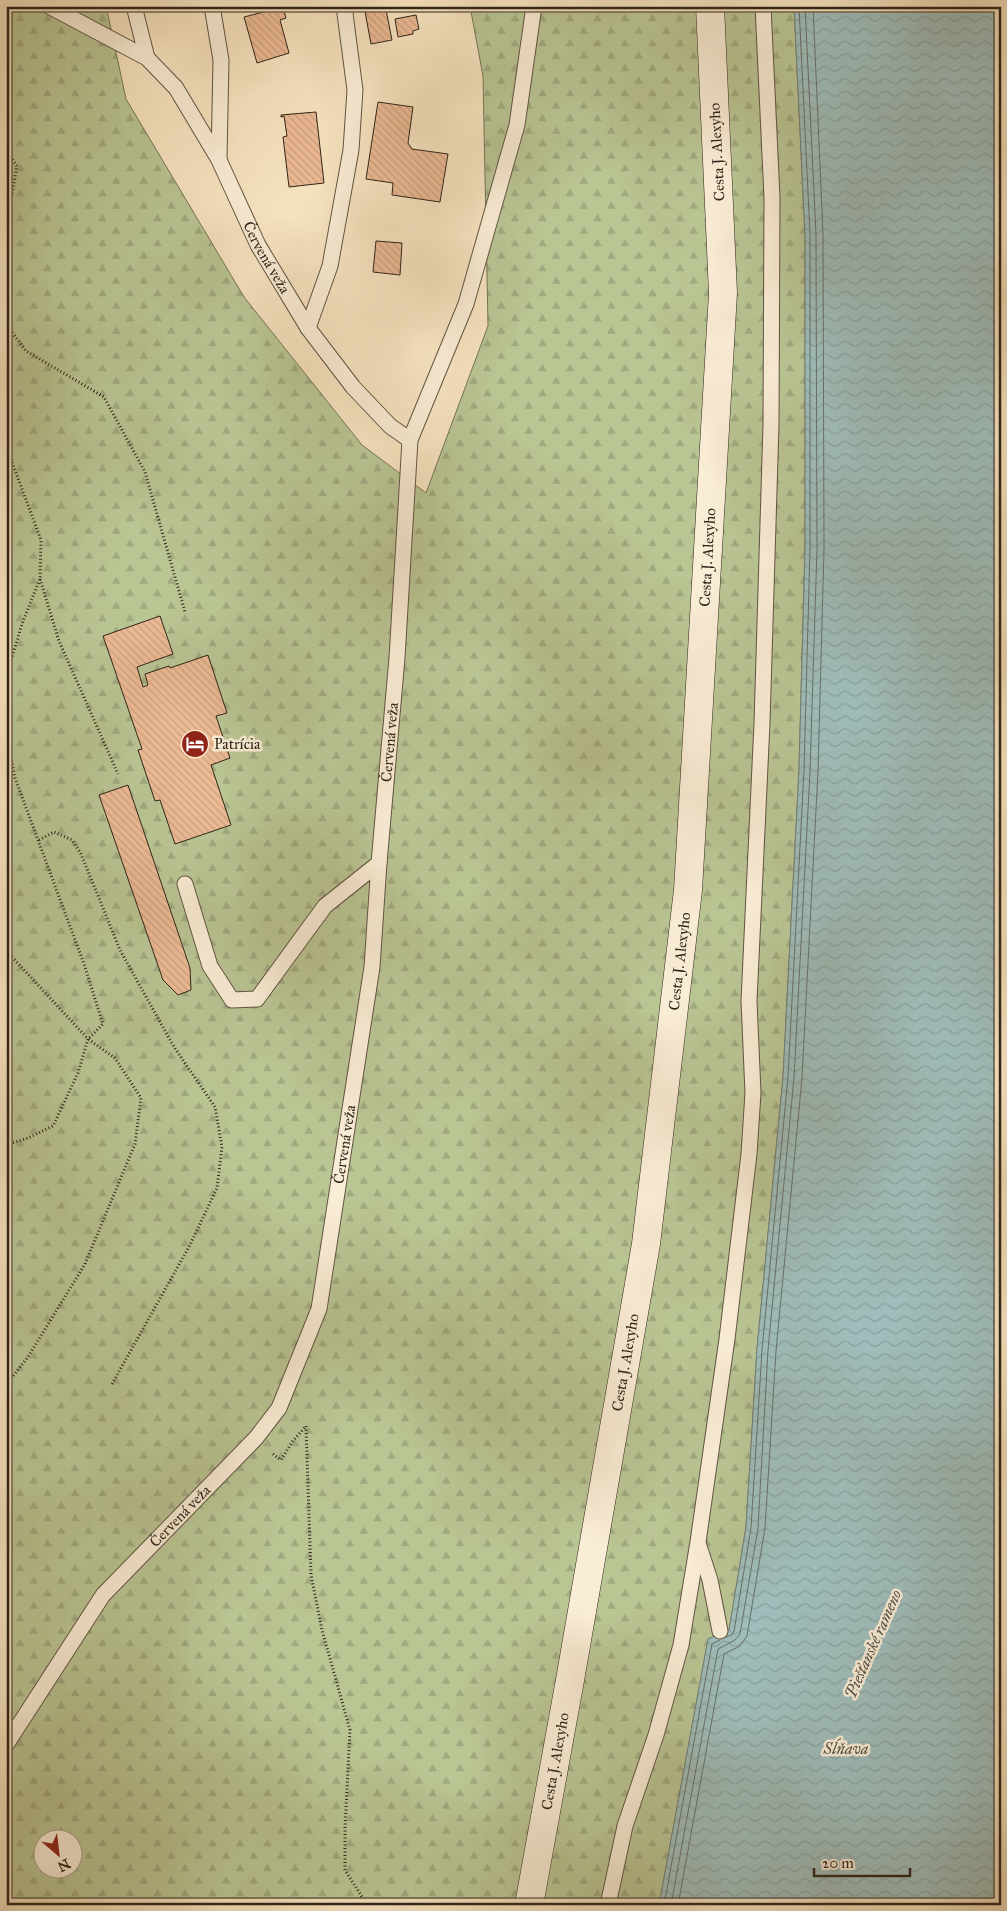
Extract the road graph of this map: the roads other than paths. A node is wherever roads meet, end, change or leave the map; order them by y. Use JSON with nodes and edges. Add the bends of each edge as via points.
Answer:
{"nodes":[{"id":1,"x":49,"y":6,"type":"edge"},
{"id":2,"x":134,"y":6,"type":"edge"},
{"id":3,"x":212,"y":6,"type":"edge"},
{"id":4,"x":344,"y":6,"type":"edge"},
{"id":5,"x":534,"y":6,"type":"edge"},
{"id":6,"x":710,"y":6,"type":"edge"},
{"id":7,"x":763,"y":6,"type":"edge"},
{"id":8,"x":147,"y":58,"type":"junction"},
{"id":9,"x":219,"y":160,"type":"junction"},
{"id":10,"x":308,"y":328,"type":"junction"},
{"id":11,"x":410,"y":440,"type":"junction"},
{"id":12,"x":379,"y":863,"type":"junction"},
{"id":13,"x":185,"y":884,"type":"dead end"},
{"id":14,"x":698,"y":1542,"type":"junction"},
{"id":15,"x":720,"y":1631,"type":"dead end"},
{"id":16,"x":6,"y":1745,"type":"edge"},
{"id":17,"x":529,"y":1905,"type":"edge"},
{"id":18,"x":608,"y":1905,"type":"edge"}],
"edges":[{"from":1,"to":8,"type":"lane","name":"Červená veža"},
{"from":2,"to":8,"type":"lane","name":"Červená veža"},
{"from":3,"to":9,"type":"lane","via":[[221,60]]},
{"from":4,"to":10,"type":"lane","via":[[355,90],[351,150],[330,266]]},
{"from":5,"to":11,"type":"lane","name":"Červená veža","via":[[517,125],[466,304]]},
{"from":6,"to":17,"type":"main road","name":"Cesta J. Alexyho","via":[[723,293],[688,890],[646,1244]]},
{"from":7,"to":14,"type":"lane","via":[[772,197],[771,424],[749,1001],[752,1093],[749,1154],[727,1339]]},
{"from":8,"to":9,"type":"lane","name":"Červená veža","via":[[176,88]]},
{"from":9,"to":10,"type":"lane","name":"Červená veža","via":[[258,245]]},
{"from":10,"to":11,"type":"lane","name":"Červená veža","via":[[353,387],[390,426]]},
{"from":11,"to":12,"type":"lane","name":"Červená veža","via":[[397,658]]},
{"from":12,"to":13,"type":"lane","via":[[325,906],[257,999],[232,1000],[210,966]]},
{"from":12,"to":16,"type":"lane","name":"Červená veža","via":[[372,967],[319,1310],[279,1408],[256,1438],[103,1595]]},
{"from":14,"to":15,"type":"lane","via":[[710,1580]]},
{"from":14,"to":18,"type":"lane","via":[[681,1645],[626,1826]]}]}
